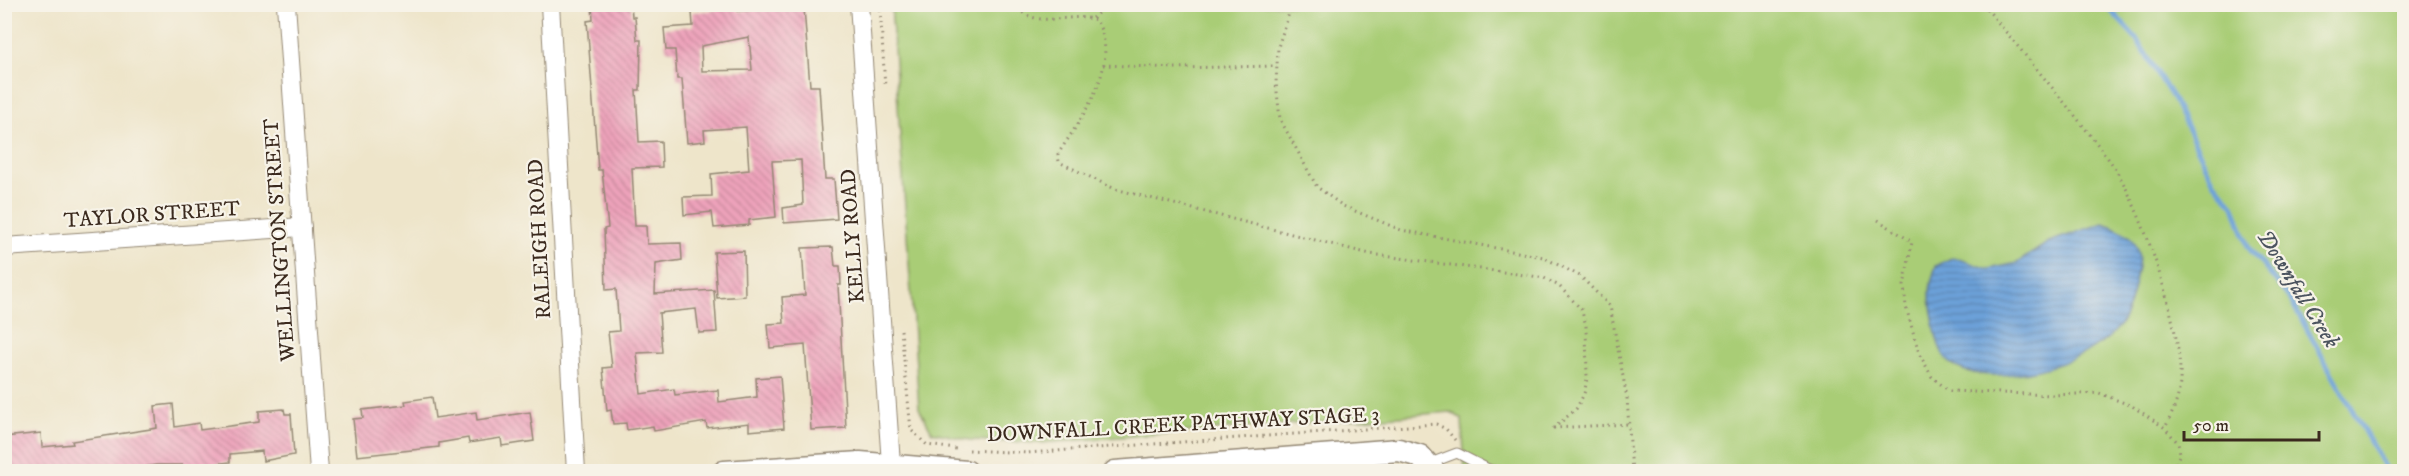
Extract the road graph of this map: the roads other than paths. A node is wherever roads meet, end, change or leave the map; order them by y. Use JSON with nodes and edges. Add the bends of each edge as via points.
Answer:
{"nodes":[{"id":1,"x":286,"y":4,"type":"edge"},
{"id":2,"x":550,"y":4,"type":"edge"},
{"id":3,"x":859,"y":4,"type":"edge"},
{"id":4,"x":302,"y":227,"type":"junction"},
{"id":5,"x":4,"y":247,"type":"edge"},
{"id":6,"x":891,"y":464,"type":"junction"},
{"id":7,"x":1431,"y":467,"type":"edge"},
{"id":8,"x":319,"y":471,"type":"edge"},
{"id":9,"x":576,"y":471,"type":"edge"},
{"id":10,"x":724,"y":471,"type":"edge"},
{"id":11,"x":967,"y":471,"type":"edge"},
{"id":12,"x":1115,"y":471,"type":"edge"},
{"id":13,"x":1494,"y":471,"type":"edge"}],
"edges":[{"from":1,"to":4,"type":"street","name":"WELLINGTON STREET"},
{"from":2,"to":9,"type":"street","name":"RALEIGH ROAD"},
{"from":3,"to":6,"type":"street","name":"KELLY ROAD"},
{"from":4,"to":5,"type":"street","name":"TAYLOR STREET"},
{"from":4,"to":8,"type":"street","name":"WELLINGTON STREET"},
{"from":6,"to":10,"type":"street"},
{"from":6,"to":11,"type":"street"},
{"from":7,"to":12,"type":"street","via":[[1413,453],[1399,450]]},
{"from":7,"to":13,"type":"lane","via":[[1457,453]]}]}
